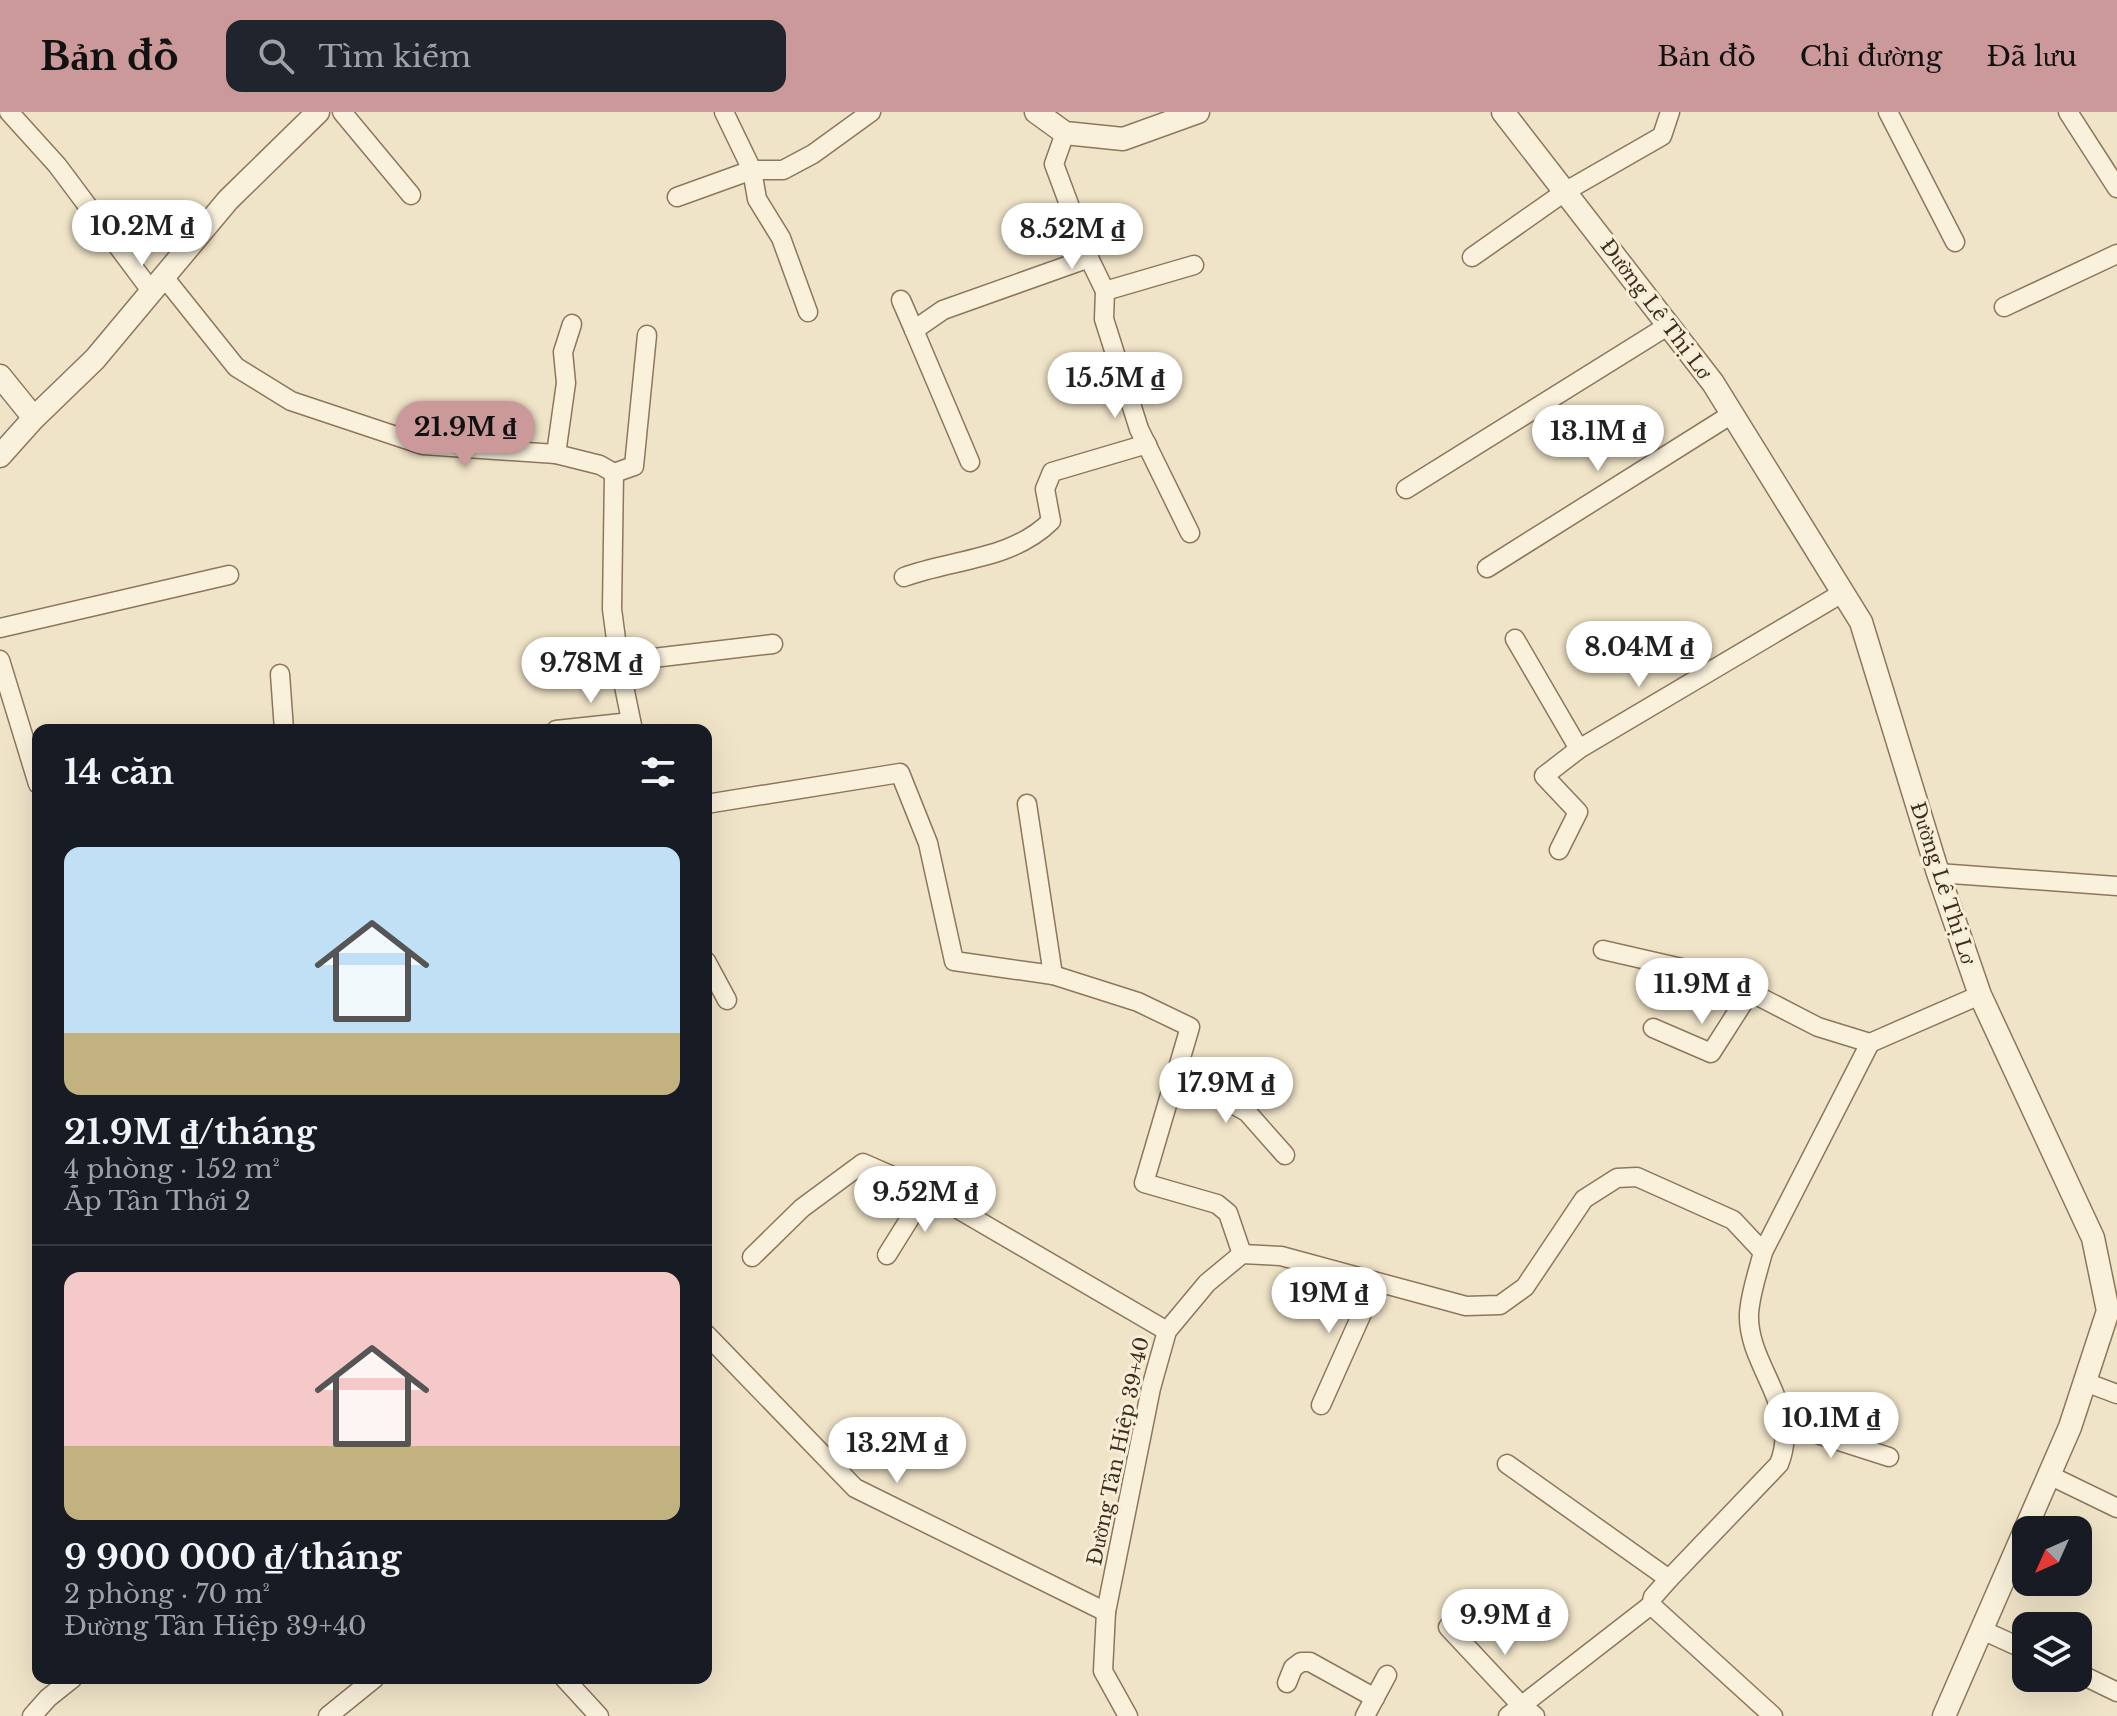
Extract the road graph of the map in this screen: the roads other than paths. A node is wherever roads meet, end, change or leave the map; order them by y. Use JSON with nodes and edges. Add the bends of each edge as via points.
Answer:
{"nodes":[{"id":1,"x":9,"y":112,"type":"edge"},
{"id":2,"x":318,"y":112,"type":"edge"},
{"id":3,"x":342,"y":112,"type":"edge"},
{"id":4,"x":724,"y":112,"type":"edge"},
{"id":5,"x":871,"y":112,"type":"edge"},
{"id":6,"x":1036,"y":112,"type":"edge"},
{"id":7,"x":1198,"y":112,"type":"edge"},
{"id":8,"x":1503,"y":112,"type":"edge"},
{"id":9,"x":1670,"y":112,"type":"edge"},
{"id":10,"x":1888,"y":112,"type":"edge"},
{"id":11,"x":2068,"y":112,"type":"edge"},
{"id":12,"x":1065,"y":133,"type":"junction"},
{"id":13,"x":752,"y":170,"type":"junction"},
{"id":14,"x":2117,"y":188,"type":"edge"},
{"id":15,"x":1566,"y":191,"type":"junction"},
{"id":16,"x":411,"y":195,"type":"dead end"},
{"id":17,"x":677,"y":197,"type":"dead end"},
{"id":18,"x":1955,"y":242,"type":"dead end"},
{"id":19,"x":2117,"y":254,"type":"edge"},
{"id":20,"x":1472,"y":257,"type":"dead end"},
{"id":21,"x":1089,"y":258,"type":"junction"},
{"id":22,"x":1194,"y":265,"type":"dead end"},
{"id":23,"x":158,"y":284,"type":"junction"},
{"id":24,"x":1105,"y":291,"type":"junction"},
{"id":25,"x":901,"y":300,"type":"dead end"},
{"id":26,"x":2004,"y":307,"type":"dead end"},
{"id":27,"x":808,"y":312,"type":"dead end"},
{"id":28,"x":572,"y":324,"type":"dead end"},
{"id":29,"x":1669,"y":325,"type":"junction"},
{"id":30,"x":914,"y":330,"type":"junction"},
{"id":31,"x":647,"y":335,"type":"dead end"},
{"id":32,"x":0,"y":376,"type":"edge"},
{"id":33,"x":1732,"y":414,"type":"junction"},
{"id":34,"x":34,"y":418,"type":"junction"},
{"id":35,"x":1147,"y":444,"type":"junction"},
{"id":36,"x":556,"y":454,"type":"junction"},
{"id":37,"x":0,"y":456,"type":"edge"},
{"id":38,"x":970,"y":462,"type":"dead end"},
{"id":39,"x":614,"y":473,"type":"junction"},
{"id":40,"x":1406,"y":489,"type":"dead end"},
{"id":41,"x":1190,"y":533,"type":"dead end"},
{"id":42,"x":1487,"y":568,"type":"dead end"},
{"id":43,"x":229,"y":575,"type":"dead end"},
{"id":44,"x":904,"y":577,"type":"dead end"},
{"id":45,"x":1844,"y":592,"type":"junction"},
{"id":46,"x":0,"y":628,"type":"edge"},
{"id":47,"x":1515,"y":639,"type":"dead end"},
{"id":48,"x":773,"y":644,"type":"dead end"},
{"id":49,"x":0,"y":660,"type":"edge"},
{"id":50,"x":619,"y":662,"type":"junction"},
{"id":51,"x":280,"y":674,"type":"dead end"},
{"id":52,"x":284,"y":724,"type":"edge"},
{"id":53,"x":632,"y":724,"type":"edge"},
{"id":54,"x":1579,"y":749,"type":"junction"},
{"id":55,"x":32,"y":764,"type":"edge"},
{"id":56,"x":712,"y":803,"type":"edge"},
{"id":57,"x":1027,"y":804,"type":"dead end"},
{"id":58,"x":1559,"y":850,"type":"dead end"},
{"id":59,"x":1938,"y":873,"type":"junction"},
{"id":60,"x":2117,"y":886,"type":"edge"},
{"id":61,"x":1603,"y":950,"type":"dead end"},
{"id":62,"x":712,"y":972,"type":"edge"},
{"id":63,"x":1053,"y":975,"type":"junction"},
{"id":64,"x":1750,"y":992,"type":"junction"},
{"id":65,"x":1980,"y":995,"type":"junction"},
{"id":66,"x":727,"y":1000,"type":"dead end"},
{"id":67,"x":1653,"y":1028,"type":"dead end"},
{"id":68,"x":1870,"y":1043,"type":"junction"},
{"id":69,"x":1174,"y":1082,"type":"junction"},
{"id":70,"x":1285,"y":1155,"type":"dead end"},
{"id":71,"x":927,"y":1191,"type":"junction"},
{"id":72,"x":1763,"y":1252,"type":"junction"},
{"id":73,"x":1242,"y":1254,"type":"junction"},
{"id":74,"x":887,"y":1255,"type":"dead end"},
{"id":75,"x":752,"y":1257,"type":"dead end"},
{"id":76,"x":1376,"y":1282,"type":"junction"},
{"id":77,"x":1167,"y":1331,"type":"junction"},
{"id":78,"x":712,"y":1340,"type":"edge"},
{"id":79,"x":2085,"y":1382,"type":"junction"},
{"id":80,"x":2117,"y":1394,"type":"edge"},
{"id":81,"x":1321,"y":1405,"type":"dead end"},
{"id":82,"x":1786,"y":1424,"type":"junction"},
{"id":83,"x":1889,"y":1457,"type":"dead end"},
{"id":84,"x":1507,"y":1464,"type":"dead end"},
{"id":85,"x":2049,"y":1475,"type":"junction"},
{"id":86,"x":2117,"y":1508,"type":"edge"},
{"id":87,"x":1669,"y":1579,"type":"junction"},
{"id":88,"x":1651,"y":1605,"type":"junction"},
{"id":89,"x":1106,"y":1612,"type":"junction"},
{"id":90,"x":1448,"y":1627,"type":"dead end"},
{"id":91,"x":1982,"y":1630,"type":"junction"},
{"id":92,"x":2012,"y":1644,"type":"edge"},
{"id":93,"x":1387,"y":1675,"type":"dead end"},
{"id":94,"x":2092,"y":1680,"type":"edge"},
{"id":95,"x":1287,"y":1683,"type":"dead end"},
{"id":96,"x":66,"y":1684,"type":"edge"},
{"id":97,"x":368,"y":1684,"type":"edge"},
{"id":98,"x":570,"y":1684,"type":"edge"},
{"id":99,"x":2117,"y":1692,"type":"edge"},
{"id":100,"x":1371,"y":1710,"type":"edge"},
{"id":101,"x":1521,"y":1712,"type":"edge"},
{"id":102,"x":32,"y":1716,"type":"edge"},
{"id":103,"x":328,"y":1716,"type":"edge"},
{"id":104,"x":599,"y":1716,"type":"edge"},
{"id":105,"x":1128,"y":1716,"type":"edge"},
{"id":106,"x":1773,"y":1716,"type":"edge"},
{"id":107,"x":1944,"y":1716,"type":"edge"}],
"edges":[{"from":1,"to":23,"type":"street"},
{"from":2,"to":23,"type":"street","via":[[228,200]]},
{"from":3,"to":16,"type":"street"},
{"from":4,"to":13,"type":"street"},
{"from":5,"to":13,"type":"street","via":[[783,170]]},
{"from":6,"to":12,"type":"street"},
{"from":7,"to":12,"type":"street","via":[[1123,139]]},
{"from":8,"to":15,"type":"street","name":"Đường Lê Thị Lơ"},
{"from":9,"to":15,"type":"street","via":[[1662,136]]},
{"from":10,"to":18,"type":"street"},
{"from":11,"to":14,"type":"street"},
{"from":12,"to":21,"type":"street","via":[[1054,164]]},
{"from":13,"to":17,"type":"street"},
{"from":13,"to":27,"type":"street","via":[[757,199],[781,238]]},
{"from":15,"to":20,"type":"street"},
{"from":15,"to":29,"type":"street","name":"Đường Lê Thị Lơ"},
{"from":19,"to":26,"type":"street"},
{"from":21,"to":24,"type":"street"},
{"from":21,"to":30,"type":"street","via":[[943,310]]},
{"from":22,"to":24,"type":"street"},
{"from":23,"to":34,"type":"street","via":[[95,359]]},
{"from":23,"to":36,"type":"street","via":[[236,367],[291,401],[423,445]]},
{"from":24,"to":35,"type":"street","via":[[1104,319]]},
{"from":25,"to":30,"type":"street"},
{"from":28,"to":36,"type":"street","via":[[563,352],[566,383]]},
{"from":29,"to":33,"type":"street","name":"Đường Lê Thị Lơ"},
{"from":29,"to":40,"type":"street"},
{"from":30,"to":38,"type":"street"},
{"from":31,"to":39,"type":"street","via":[[634,466]]},
{"from":32,"to":34,"type":"street"},
{"from":33,"to":42,"type":"street"},
{"from":33,"to":45,"type":"street","name":"Đường Lê Thị Lơ"},
{"from":34,"to":37,"type":"street"},
{"from":35,"to":41,"type":"street"},
{"from":35,"to":44,"type":"street","via":[[1052,472],[1045,489],[1051,521],[1013,546]]},
{"from":36,"to":39,"type":"street"},
{"from":39,"to":50,"type":"street","via":[[612,609]]},
{"from":43,"to":46,"type":"street"},
{"from":45,"to":54,"type":"street"},
{"from":45,"to":59,"type":"street","name":"Đường Lê Thị Lơ","via":[[1861,622]]},
{"from":47,"to":54,"type":"street"},
{"from":48,"to":50,"type":"street"},
{"from":49,"to":55,"type":"street"},
{"from":50,"to":53,"type":"street"},
{"from":51,"to":52,"type":"street"},
{"from":54,"to":58,"type":"street","via":[[1544,776],[1578,812]]},
{"from":56,"to":63,"type":"street","via":[[900,773],[928,843],[954,961]]},
{"from":57,"to":63,"type":"street"},
{"from":59,"to":60,"type":"street"},
{"from":59,"to":65,"type":"street","name":"Đường Lê Thị Lơ"},
{"from":61,"to":64,"type":"street","via":[[1721,977]]},
{"from":62,"to":66,"type":"street"},
{"from":63,"to":69,"type":"street","via":[[1138,1002],[1190,1027]]},
{"from":64,"to":67,"type":"street","via":[[1711,1053]]},
{"from":64,"to":68,"type":"street","via":[[1818,1027]]},
{"from":65,"to":68,"type":"street"},
{"from":65,"to":79,"type":"street","name":"Đường Lê Thị Lơ","via":[[2093,1238],[2108,1311]]},
{"from":68,"to":72,"type":"street"},
{"from":69,"to":70,"type":"street","via":[[1207,1090],[1247,1112]]},
{"from":69,"to":73,"type":"street","via":[[1144,1183],[1217,1204],[1228,1213]]},
{"from":71,"to":74,"type":"street"},
{"from":71,"to":75,"type":"street","via":[[863,1163],[802,1208]]},
{"from":71,"to":77,"type":"street"},
{"from":72,"to":76,"type":"street","via":[[1733,1220],[1637,1177],[1617,1178],[1584,1199],[1525,1287],[1500,1305],[1466,1306]]},
{"from":72,"to":82,"type":"street","via":[[1749,1315],[1756,1349]]},
{"from":73,"to":76,"type":"street","via":[[1281,1256]]},
{"from":73,"to":77,"type":"street","name":"Đường Tân Hiệp 39+40","via":[[1207,1283]]},
{"from":76,"to":81,"type":"street"},
{"from":77,"to":89,"type":"street","name":"Đường Tân Hiệp 39+40"},
{"from":78,"to":89,"type":"street","via":[[855,1488]]},
{"from":79,"to":80,"type":"street"},
{"from":79,"to":85,"type":"street","name":"Đường Lê Thị Lơ"},
{"from":82,"to":83,"type":"street"},
{"from":82,"to":87,"type":"street","via":[[1779,1464]]},
{"from":84,"to":87,"type":"street"},
{"from":85,"to":86,"type":"street"},
{"from":85,"to":91,"type":"street","name":"Đường Lê Thị Lơ"},
{"from":87,"to":88,"type":"street"},
{"from":88,"to":101,"type":"street"},
{"from":88,"to":106,"type":"street"},
{"from":89,"to":105,"type":"street","name":"Đường Tân Hiệp 39+40","via":[[1103,1671]]},
{"from":90,"to":101,"type":"street"},
{"from":91,"to":92,"type":"street"},
{"from":91,"to":107,"type":"street","name":"Đường Lê Thị Lơ"},
{"from":93,"to":100,"type":"street"},
{"from":94,"to":99,"type":"street"},
{"from":95,"to":100,"type":"street","via":[[1293,1668],[1310,1662]]},
{"from":96,"to":102,"type":"street"},
{"from":97,"to":103,"type":"street"},
{"from":98,"to":104,"type":"street"}]}
